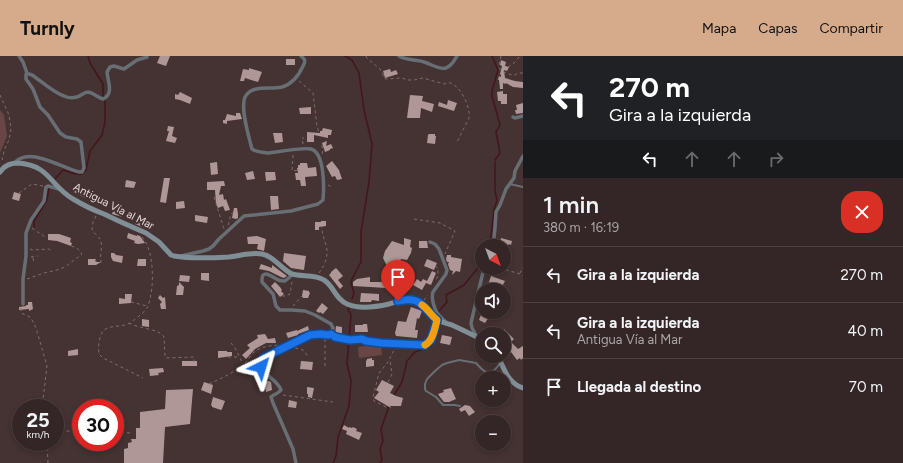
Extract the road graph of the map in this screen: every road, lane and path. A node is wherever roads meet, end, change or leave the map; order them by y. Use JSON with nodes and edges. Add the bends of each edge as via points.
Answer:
{"nodes":[{"id":1,"x":19,"y":56,"type":"edge"},
{"id":2,"x":301,"y":56,"type":"edge"},
{"id":3,"x":366,"y":56,"type":"edge"},
{"id":4,"x":399,"y":56,"type":"edge"},
{"id":5,"x":457,"y":56,"type":"edge"},
{"id":6,"x":501,"y":56,"type":"edge"},
{"id":7,"x":520,"y":56,"type":"edge"},
{"id":8,"x":147,"y":57,"type":"edge"},
{"id":9,"x":508,"y":67,"type":"dead end"},
{"id":10,"x":27,"y":73,"type":"junction"},
{"id":11,"x":523,"y":73,"type":"edge"},
{"id":12,"x":295,"y":78,"type":"junction"},
{"id":13,"x":0,"y":96,"type":"edge"},
{"id":14,"x":523,"y":116,"type":"edge"},
{"id":15,"x":513,"y":117,"type":"dead end"},
{"id":16,"x":319,"y":133,"type":"dead end"},
{"id":17,"x":304,"y":138,"type":"dead end"},
{"id":18,"x":457,"y":142,"type":"dead end"},
{"id":19,"x":322,"y":143,"type":"dead end"},
{"id":20,"x":303,"y":149,"type":"junction"},
{"id":21,"x":294,"y":150,"type":"junction"},
{"id":22,"x":322,"y":153,"type":"dead end"},
{"id":23,"x":523,"y":156,"type":"edge"},
{"id":24,"x":10,"y":164,"type":"junction"},
{"id":25,"x":299,"y":170,"type":"dead end"},
{"id":26,"x":0,"y":172,"type":"edge"},
{"id":27,"x":509,"y":184,"type":"junction"},
{"id":28,"x":46,"y":187,"type":"junction"},
{"id":29,"x":523,"y":187,"type":"edge"},
{"id":30,"x":60,"y":189,"type":"junction"},
{"id":31,"x":19,"y":193,"type":"dead end"},
{"id":32,"x":214,"y":197,"type":"dead end"},
{"id":33,"x":234,"y":210,"type":"dead end"},
{"id":34,"x":98,"y":212,"type":"junction"},
{"id":35,"x":414,"y":219,"type":"dead end"},
{"id":36,"x":29,"y":224,"type":"junction"},
{"id":37,"x":322,"y":227,"type":"dead end"},
{"id":38,"x":135,"y":228,"type":"junction"},
{"id":39,"x":45,"y":236,"type":"dead end"},
{"id":40,"x":494,"y":239,"type":"edge"},
{"id":41,"x":430,"y":242,"type":"dead end"},
{"id":42,"x":71,"y":246,"type":"dead end"},
{"id":43,"x":26,"y":247,"type":"junction"},
{"id":44,"x":52,"y":251,"type":"dead end"},
{"id":45,"x":26,"y":252,"type":"junction"},
{"id":46,"x":38,"y":256,"type":"dead end"},
{"id":47,"x":33,"y":257,"type":"junction"},
{"id":48,"x":176,"y":257,"type":"junction"},
{"id":49,"x":443,"y":258,"type":"junction"},
{"id":50,"x":34,"y":263,"type":"dead end"},
{"id":51,"x":102,"y":265,"type":"dead end"},
{"id":52,"x":435,"y":266,"type":"dead end"},
{"id":53,"x":523,"y":267,"type":"edge"},
{"id":54,"x":511,"y":271,"type":"edge"},
{"id":55,"x":520,"y":273,"type":"junction"},
{"id":56,"x":291,"y":275,"type":"junction"},
{"id":57,"x":482,"y":275,"type":"edge"},
{"id":58,"x":523,"y":276,"type":"edge"},
{"id":59,"x":315,"y":277,"type":"junction"},
{"id":60,"x":24,"y":279,"type":"junction"},
{"id":61,"x":435,"y":283,"type":"dead end"},
{"id":62,"x":428,"y":295,"type":"dead end"},
{"id":63,"x":282,"y":296,"type":"dead end"},
{"id":64,"x":302,"y":296,"type":"dead end"},
{"id":65,"x":131,"y":302,"type":"dead end"},
{"id":66,"x":22,"y":304,"type":"joint"},
{"id":67,"x":422,"y":304,"type":"junction"},
{"id":68,"x":147,"y":306,"type":"junction"},
{"id":69,"x":291,"y":310,"type":"junction"},
{"id":70,"x":437,"y":320,"type":"junction"},
{"id":71,"x":129,"y":323,"type":"junction"},
{"id":72,"x":448,"y":324,"type":"junction"},
{"id":73,"x":475,"y":333,"type":"edge"},
{"id":74,"x":325,"y":334,"type":"junction"},
{"id":75,"x":331,"y":334,"type":"junction"},
{"id":76,"x":475,"y":336,"type":"edge"},
{"id":77,"x":231,"y":343,"type":"dead end"},
{"id":78,"x":289,"y":344,"type":"junction"},
{"id":79,"x":397,"y":344,"type":"junction"},
{"id":80,"x":228,"y":357,"type":"dead end"},
{"id":81,"x":240,"y":357,"type":"junction"},
{"id":82,"x":307,"y":357,"type":"dead end"},
{"id":83,"x":390,"y":359,"type":"junction"},
{"id":84,"x":194,"y":362,"type":"dead end"},
{"id":85,"x":475,"y":363,"type":"edge"},
{"id":86,"x":476,"y":363,"type":"edge"},
{"id":87,"x":500,"y":363,"type":"edge"},
{"id":88,"x":502,"y":363,"type":"edge"},
{"id":89,"x":243,"y":365,"type":"junction"},
{"id":90,"x":254,"y":369,"type":"dead end"},
{"id":91,"x":325,"y":369,"type":"dead end"},
{"id":92,"x":143,"y":378,"type":"dead end"},
{"id":93,"x":388,"y":382,"type":"dead end"},
{"id":94,"x":210,"y":384,"type":"dead end"},
{"id":95,"x":523,"y":388,"type":"edge"},
{"id":96,"x":276,"y":394,"type":"junction"},
{"id":97,"x":43,"y":399,"type":"edge"},
{"id":98,"x":333,"y":402,"type":"dead end"},
{"id":99,"x":460,"y":406,"type":"dead end"},
{"id":100,"x":386,"y":407,"type":"dead end"},
{"id":101,"x":124,"y":433,"type":"edge"},
{"id":102,"x":132,"y":433,"type":"dead end"},
{"id":103,"x":47,"y":451,"type":"edge"},
{"id":104,"x":48,"y":463,"type":"edge"},
{"id":105,"x":296,"y":463,"type":"edge"}],
"edges":[{"from":1,"to":10,"type":"street"},
{"from":2,"to":12,"type":"street","via":[[305,62]]},
{"from":3,"to":18,"type":"path","via":[[380,69],[385,79],[422,78],[453,84],[462,95],[470,114]]},
{"from":4,"to":5,"type":"street","via":[[442,68],[451,65]]},
{"from":6,"to":11,"type":"path","via":[[501,71],[512,75]]},
{"from":7,"to":9,"type":"path"},
{"from":8,"to":10,"type":"street","via":[[122,69],[114,66],[108,68],[110,89],[103,99],[88,92],[78,97],[64,96]]},
{"from":10,"to":24,"type":"street","via":[[26,79],[40,107],[60,133],[81,142],[84,168],[79,172],[26,156]]},
{"from":12,"to":16,"type":"path","via":[[313,93]]},
{"from":12,"to":21,"type":"street","via":[[282,87],[251,91],[243,103],[252,149],[268,153]]},
{"from":13,"to":24,"type":"path","via":[[12,129],[2,159]]},
{"from":14,"to":15,"type":"street"},
{"from":17,"to":20,"type":"path"},
{"from":19,"to":22,"type":"path"},
{"from":20,"to":21,"type":"street"},
{"from":20,"to":48,"type":"street","via":[[316,152],[322,166],[322,202],[291,211],[244,216],[209,249]]},
{"from":21,"to":25,"type":"path","via":[[292,171]]},
{"from":23,"to":27,"type":"street"},
{"from":24,"to":26,"type":"main road"},
{"from":24,"to":30,"type":"main road","name":"Antigua Vía al Mar","via":[[39,168]]},
{"from":27,"to":29,"type":"lane"},
{"from":27,"to":40,"type":"street","via":[[496,212]]},
{"from":28,"to":30,"type":"street"},
{"from":28,"to":31,"type":"path","via":[[32,184]]},
{"from":28,"to":36,"type":"street","via":[[44,201]]},
{"from":30,"to":34,"type":"main road","name":"Antigua Vía al Mar","via":[[72,199]]},
{"from":32,"to":33,"type":"path","via":[[224,230]]},
{"from":34,"to":38,"type":"main road","name":"Antigua Vía al Mar"},
{"from":34,"to":51,"type":"path","via":[[92,230],[101,240]]},
{"from":35,"to":49,"type":"path","via":[[440,223],[455,231]]},
{"from":36,"to":39,"type":"path"},
{"from":36,"to":43,"type":"street"},
{"from":37,"to":59,"type":"path","via":[[328,253],[321,271]]},
{"from":38,"to":48,"type":"main road","name":"Antigua Vía al Mar","via":[[152,236]]},
{"from":38,"to":68,"type":"path","via":[[148,246],[152,266]]},
{"from":41,"to":49,"type":"street","via":[[435,244]]},
{"from":42,"to":60,"type":"path","via":[[82,254],[67,266]]},
{"from":43,"to":44,"type":"path","via":[[32,250]]},
{"from":43,"to":45,"type":"street"},
{"from":45,"to":47,"type":"path"},
{"from":45,"to":60,"type":"street"},
{"from":46,"to":47,"type":"path"},
{"from":47,"to":50,"type":"path"},
{"from":48,"to":56,"type":"main road","via":[[206,258],[262,254]]},
{"from":49,"to":72,"type":"street","via":[[446,274],[432,295],[437,313]]},
{"from":52,"to":61,"type":"path","via":[[438,268]]},
{"from":53,"to":55,"type":"path"},
{"from":54,"to":55,"type":"path"},
{"from":55,"to":58,"type":"path"},
{"from":56,"to":59,"type":"main road"},
{"from":56,"to":63,"type":"path","via":[[290,294]]},
{"from":56,"to":69,"type":"street","via":[[288,280],[283,281],[266,274],[261,280],[273,294],[278,309]]},
{"from":57,"to":73,"type":"street","via":[[471,323]]},
{"from":59,"to":67,"type":"main road","via":[[328,283],[336,295],[347,304],[373,306],[404,300]]},
{"from":60,"to":66,"type":"street"},
{"from":62,"to":67,"type":"path"},
{"from":64,"to":69,"type":"path"},
{"from":65,"to":68,"type":"path"},
{"from":66,"to":97,"type":"path","via":[[21,313],[31,318],[36,328],[47,366]]},
{"from":67,"to":70,"type":"main road"},
{"from":68,"to":71,"type":"path"},
{"from":69,"to":75,"type":"street","via":[[305,311],[332,324]]},
{"from":70,"to":72,"type":"main road"},
{"from":70,"to":79,"type":"lane","via":[[431,340],[425,345]]},
{"from":71,"to":84,"type":"path","via":[[163,334],[166,358],[194,357]]},
{"from":71,"to":92,"type":"path","via":[[102,333],[99,354]]},
{"from":72,"to":76,"type":"main road"},
{"from":74,"to":75,"type":"street"},
{"from":74,"to":78,"type":"street","via":[[310,335]]},
{"from":74,"to":91,"type":"path"},
{"from":75,"to":79,"type":"lane","via":[[350,340],[362,339]]},
{"from":77,"to":81,"type":"path"},
{"from":78,"to":82,"type":"path","via":[[302,350]]},
{"from":78,"to":89,"type":"path","via":[[260,348]]},
{"from":78,"to":96,"type":"street","via":[[263,358],[261,362],[264,372],[280,387],[281,390]]},
{"from":79,"to":83,"type":"path"},
{"from":80,"to":81,"type":"path"},
{"from":81,"to":89,"type":"path"},
{"from":83,"to":93,"type":"path","via":[[392,374]]},
{"from":83,"to":100,"type":"path","via":[[379,373],[373,397],[374,401]]},
{"from":85,"to":99,"type":"lane","via":[[459,360],[442,365],[429,376],[425,384],[426,392],[436,397],[443,405]]},
{"from":86,"to":87,"type":"lane","via":[[483,371],[489,373],[495,371]]},
{"from":88,"to":95,"type":"main road","via":[[512,381]]},
{"from":89,"to":90,"type":"path","via":[[242,375]]},
{"from":89,"to":94,"type":"path"},
{"from":96,"to":98,"type":"path"},
{"from":96,"to":105,"type":"street","via":[[271,397],[294,449]]},
{"from":101,"to":102,"type":"path"},
{"from":103,"to":104,"type":"path"}]}
